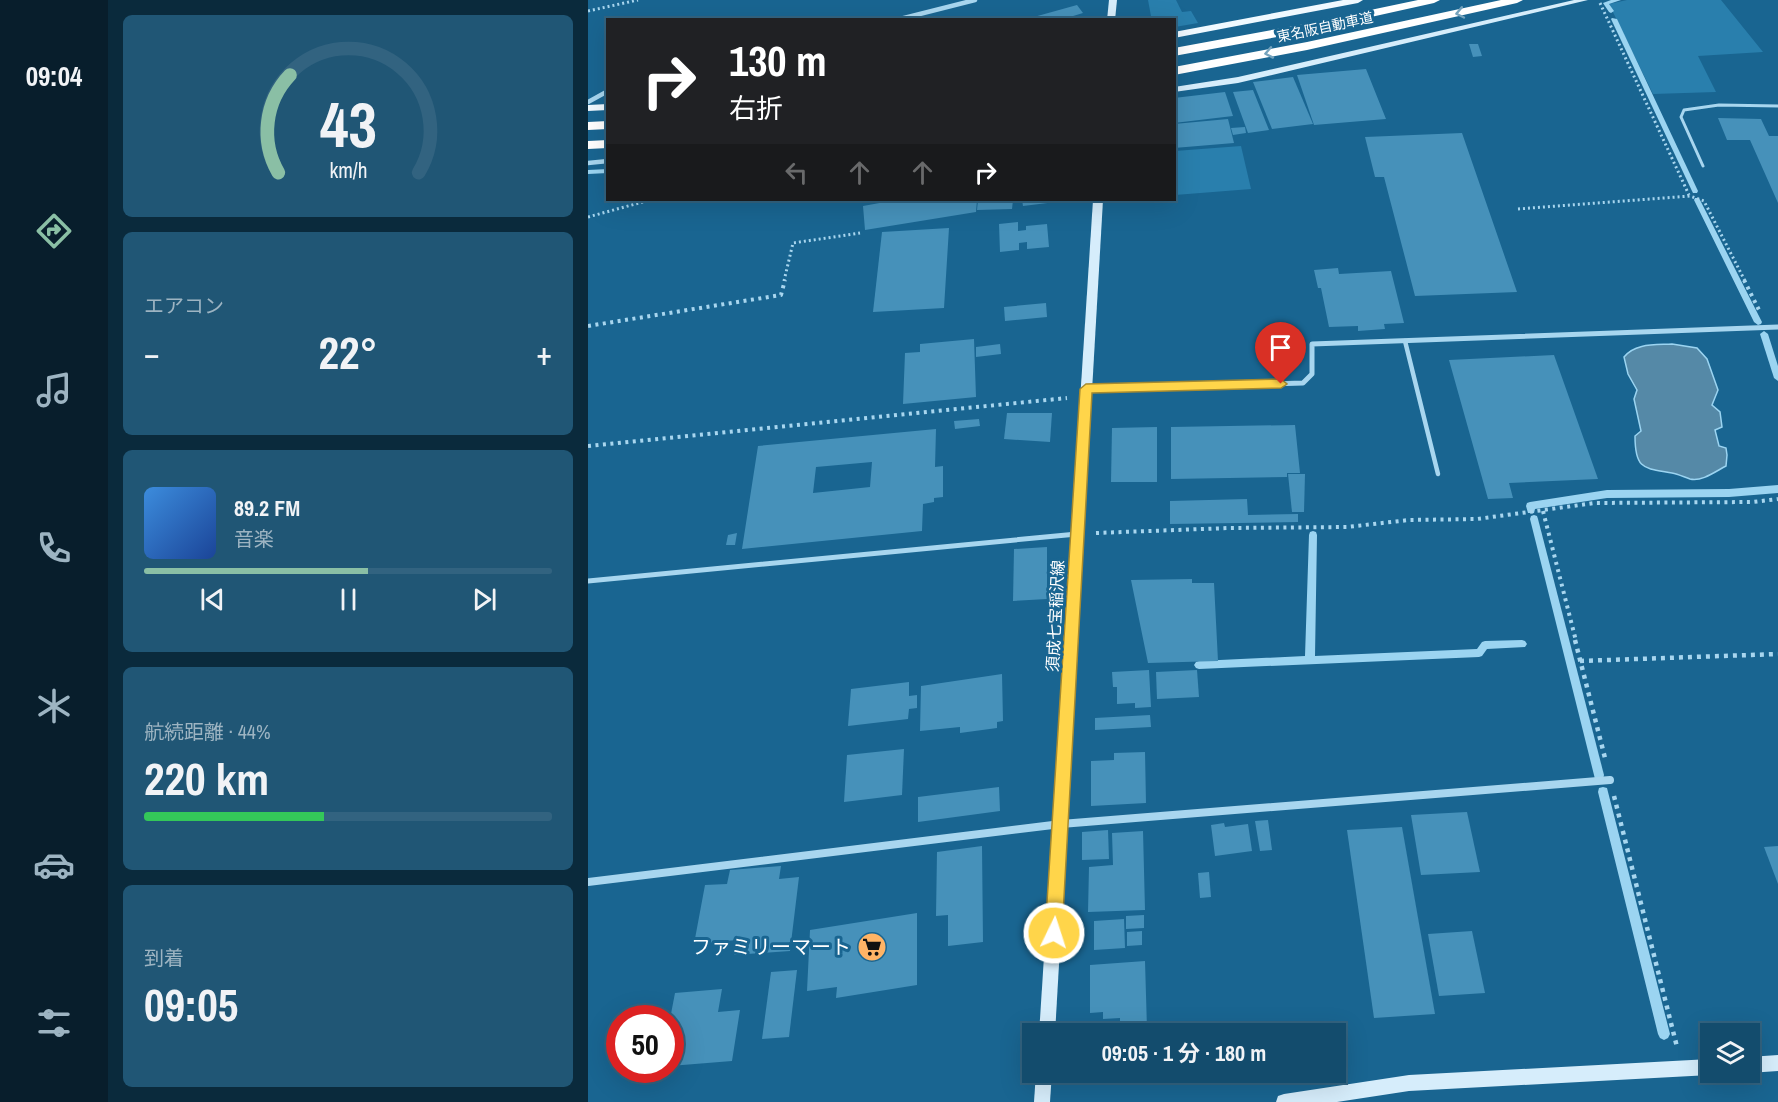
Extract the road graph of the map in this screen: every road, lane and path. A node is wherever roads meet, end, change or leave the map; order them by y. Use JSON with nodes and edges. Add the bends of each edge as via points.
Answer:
{"nodes":[{"id":1,"x":638,"y":0,"type":"edge"},
{"id":2,"x":975,"y":0,"type":"edge"},
{"id":3,"x":1113,"y":0,"type":"edge"},
{"id":4,"x":1358,"y":0,"type":"edge"},
{"id":5,"x":1434,"y":0,"type":"edge"},
{"id":6,"x":1516,"y":0,"type":"edge"},
{"id":7,"x":1584,"y":0,"type":"edge"},
{"id":8,"x":1599,"y":0,"type":"edge"},
{"id":9,"x":588,"y":11,"type":"edge"},
{"id":10,"x":904,"y":18,"type":"edge"},
{"id":11,"x":1111,"y":18,"type":"edge"},
{"id":12,"x":1176,"y":35,"type":"edge"},
{"id":13,"x":1176,"y":52,"type":"edge"},
{"id":14,"x":1176,"y":71,"type":"edge"},
{"id":15,"x":1176,"y":90,"type":"edge"},
{"id":16,"x":606,"y":92,"type":"edge"},
{"id":17,"x":588,"y":102,"type":"edge"},
{"id":18,"x":1778,"y":106,"type":"edge"},
{"id":19,"x":606,"y":107,"type":"edge"},
{"id":20,"x":588,"y":108,"type":"edge"},
{"id":21,"x":606,"y":124,"type":"edge"},
{"id":22,"x":588,"y":126,"type":"edge"},
{"id":23,"x":606,"y":144,"type":"edge"},
{"id":24,"x":588,"y":145,"type":"edge"},
{"id":25,"x":606,"y":161,"type":"edge"},
{"id":26,"x":588,"y":163,"type":"edge"},
{"id":27,"x":1703,"y":166,"type":"dead end"},
{"id":28,"x":1690,"y":196,"type":"junction"},
{"id":29,"x":646,"y":201,"type":"edge"},
{"id":30,"x":1098,"y":201,"type":"edge"},
{"id":31,"x":1518,"y":209,"type":"dead end"},
{"id":32,"x":588,"y":217,"type":"edge"},
{"id":33,"x":860,"y":233,"type":"dead end"},
{"id":34,"x":588,"y":326,"type":"edge"},
{"id":35,"x":1767,"y":327,"type":"junction"},
{"id":36,"x":1778,"y":327,"type":"edge"},
{"id":37,"x":1405,"y":341,"type":"junction"},
{"id":38,"x":1086,"y":393,"type":"junction"},
{"id":39,"x":588,"y":446,"type":"edge"},
{"id":40,"x":1438,"y":474,"type":"dead end"},
{"id":41,"x":1778,"y":499,"type":"edge"},
{"id":42,"x":1078,"y":534,"type":"junction"},
{"id":43,"x":588,"y":581,"type":"edge"},
{"id":44,"x":1778,"y":654,"type":"edge"},
{"id":45,"x":1580,"y":661,"type":"dead end"},
{"id":46,"x":1610,"y":780,"type":"dead end"},
{"id":47,"x":1061,"y":824,"type":"junction"},
{"id":48,"x":588,"y":882,"type":"edge"},
{"id":49,"x":1048,"y":1023,"type":"edge"},
{"id":50,"x":1778,"y":1063,"type":"edge"},
{"id":51,"x":1760,"y":1064,"type":"edge"},
{"id":52,"x":1700,"y":1068,"type":"edge"},
{"id":53,"x":1043,"y":1083,"type":"edge"},
{"id":54,"x":1042,"y":1102,"type":"edge"},
{"id":55,"x":1284,"y":1102,"type":"edge"}],
"edges":[{"from":1,"to":9,"type":"path"},
{"from":2,"to":10,"type":"street"},
{"from":3,"to":11,"type":"street"},
{"from":4,"to":12,"type":"main road"},
{"from":5,"to":13,"type":"highway","name":"東名阪自動車道"},
{"from":6,"to":14,"type":"highway","name":"東名阪自動車道","one_way":true},
{"from":7,"to":15,"type":"street","via":[[1250,77]]},
{"from":8,"to":28,"type":"path"},
{"from":16,"to":17,"type":"street"},
{"from":18,"to":27,"type":"lane","via":[[1714,105],[1684,111],[1681,117]]},
{"from":19,"to":20,"type":"main road"},
{"from":21,"to":22,"type":"highway"},
{"from":23,"to":24,"type":"highway"},
{"from":25,"to":26,"type":"street"},
{"from":28,"to":31,"type":"path"},
{"from":28,"to":35,"type":"path","via":[[1704,201]]},
{"from":29,"to":32,"type":"path"},
{"from":30,"to":38,"type":"street","name":"須成七宝稲沢線"},
{"from":33,"to":34,"type":"path","via":[[793,243],[781,295]]},
{"from":35,"to":36,"type":"street"},
{"from":35,"to":37,"type":"street"},
{"from":37,"to":38,"type":"street","via":[[1312,344],[1312,374],[1303,383]]},
{"from":37,"to":40,"type":"lane"},
{"from":38,"to":39,"type":"path"},
{"from":38,"to":42,"type":"street","name":"須成七宝稲沢線"},
{"from":41,"to":42,"type":"path","via":[[1595,504],[1477,519],[1409,520],[1347,527]]},
{"from":42,"to":43,"type":"street"},
{"from":42,"to":47,"type":"street","name":"須成七宝稲沢線"},
{"from":44,"to":45,"type":"path"},
{"from":46,"to":47,"type":"street"},
{"from":47,"to":48,"type":"street"},
{"from":47,"to":49,"type":"street","name":"須成七宝稲沢線"},
{"from":50,"to":51,"type":"street"},
{"from":52,"to":55,"type":"street","via":[[1409,1083]]},
{"from":53,"to":54,"type":"street"}]}
